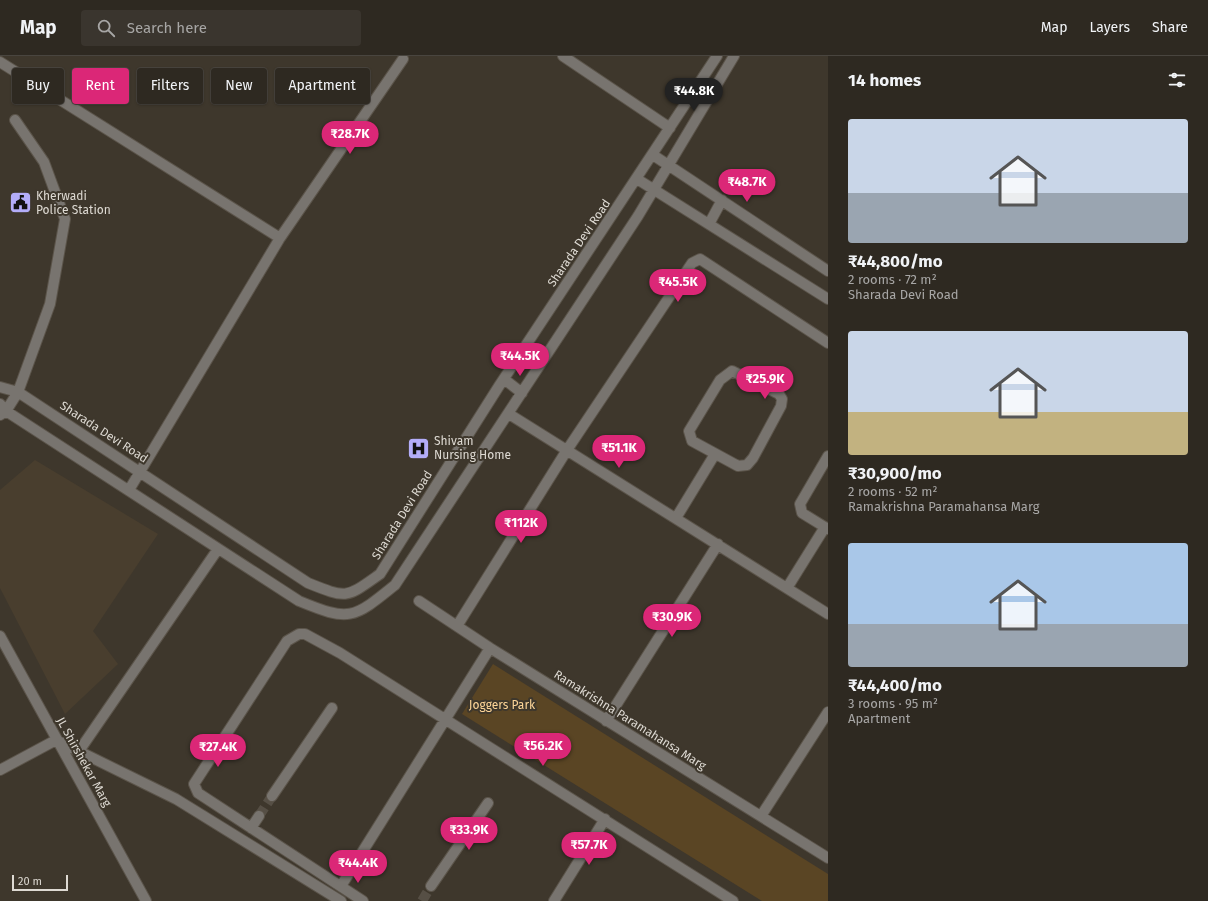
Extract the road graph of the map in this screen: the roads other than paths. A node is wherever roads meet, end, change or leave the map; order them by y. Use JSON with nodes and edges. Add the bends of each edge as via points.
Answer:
{"nodes":[{"id":1,"x":563,"y":56,"type":"edge"},
{"id":2,"x":717,"y":56,"type":"edge"},
{"id":3,"x":734,"y":56,"type":"edge"},
{"id":4,"x":403,"y":59,"type":"dead end"},
{"id":5,"x":0,"y":62,"type":"edge"},
{"id":6,"x":15,"y":120,"type":"dead end"},
{"id":7,"x":670,"y":128,"type":"junction"},
{"id":8,"x":653,"y":155,"type":"junction"},
{"id":9,"x":668,"y":164,"type":"junction"},
{"id":10,"x":637,"y":179,"type":"junction"},
{"id":11,"x":654,"y":189,"type":"junction"},
{"id":12,"x":722,"y":200,"type":"junction"},
{"id":13,"x":709,"y":224,"type":"junction"},
{"id":14,"x":280,"y":238,"type":"junction"},
{"id":15,"x":828,"y":271,"type":"edge"},
{"id":16,"x":828,"y":299,"type":"edge"},
{"id":17,"x":828,"y":343,"type":"edge"},
{"id":18,"x":504,"y":379,"type":"junction"},
{"id":19,"x":0,"y":388,"type":"edge"},
{"id":20,"x":18,"y":392,"type":"junction"},
{"id":21,"x":522,"y":393,"type":"junction"},
{"id":22,"x":2,"y":410,"type":"edge"},
{"id":23,"x":508,"y":414,"type":"junction"},
{"id":24,"x":567,"y":450,"type":"junction"},
{"id":25,"x":715,"y":454,"type":"junction"},
{"id":26,"x":828,"y":456,"type":"edge"},
{"id":27,"x":141,"y":472,"type":"junction"},
{"id":28,"x":128,"y":490,"type":"junction"},
{"id":29,"x":676,"y":518,"type":"junction"},
{"id":30,"x":826,"y":528,"type":"edge"},
{"id":31,"x":718,"y":544,"type":"junction"},
{"id":32,"x":218,"y":549,"type":"junction"},
{"id":33,"x":787,"y":588,"type":"junction"},
{"id":34,"x":419,"y":601,"type":"dead end"},
{"id":35,"x":828,"y":614,"type":"edge"},
{"id":36,"x":456,"y":626,"type":"junction"},
{"id":37,"x":0,"y":636,"type":"edge"},
{"id":38,"x":490,"y":648,"type":"junction"},
{"id":39,"x":332,"y":708,"type":"dead end"},
{"id":40,"x":828,"y":712,"type":"edge"},
{"id":41,"x":444,"y":718,"type":"junction"},
{"id":42,"x":606,"y":720,"type":"junction"},
{"id":43,"x":56,"y":740,"type":"junction"},
{"id":44,"x":79,"y":751,"type":"junction"},
{"id":45,"x":0,"y":770,"type":"edge"},
{"id":46,"x":272,"y":796,"type":"tunnel mouth"},
{"id":47,"x":488,"y":803,"type":"dead end"},
{"id":48,"x":259,"y":816,"type":"tunnel mouth"},
{"id":49,"x":761,"y":816,"type":"junction"},
{"id":50,"x":605,"y":819,"type":"junction"},
{"id":51,"x":251,"y":828,"type":"junction"},
{"id":52,"x":828,"y":858,"type":"edge"},
{"id":53,"x":341,"y":886,"type":"junction"},
{"id":54,"x":431,"y":886,"type":"tunnel mouth"},
{"id":55,"x":146,"y":901,"type":"edge"},
{"id":56,"x":341,"y":901,"type":"edge"},
{"id":57,"x":363,"y":901,"type":"edge"},
{"id":58,"x":554,"y":901,"type":"edge"},
{"id":59,"x":733,"y":901,"type":"edge"}],
"edges":[{"from":1,"to":7,"type":"street"},
{"from":2,"to":7,"type":"street","name":"Sharada Devi Road"},
{"from":3,"to":9,"type":"street"},
{"from":4,"to":14,"type":"street"},
{"from":5,"to":14,"type":"street"},
{"from":6,"to":20,"type":"street","via":[[44,162],[65,219],[50,304]]},
{"from":7,"to":8,"type":"street","name":"Sharada Devi Road"},
{"from":8,"to":9,"type":"street"},
{"from":8,"to":10,"type":"street","name":"Sharada Devi Road"},
{"from":9,"to":11,"type":"street"},
{"from":9,"to":12,"type":"street"},
{"from":10,"to":11,"type":"street"},
{"from":10,"to":18,"type":"street","name":"Sharada Devi Road"},
{"from":11,"to":13,"type":"street"},
{"from":11,"to":21,"type":"street"},
{"from":12,"to":13,"type":"street"},
{"from":12,"to":15,"type":"street"},
{"from":13,"to":16,"type":"street"},
{"from":14,"to":27,"type":"street"},
{"from":17,"to":24,"type":"street","via":[[700,260],[696,260]]},
{"from":18,"to":21,"type":"street"},
{"from":18,"to":27,"type":"street","name":"Sharada Devi Road","via":[[380,574],[352,594],[334,594],[308,583]]},
{"from":19,"to":20,"type":"street","name":"Sharada Devi Road"},
{"from":20,"to":22,"type":"street"},
{"from":20,"to":27,"type":"street","name":"Sharada Devi Road"},
{"from":21,"to":23,"type":"street"},
{"from":22,"to":28,"type":"street"},
{"from":23,"to":24,"type":"street"},
{"from":23,"to":32,"type":"street","via":[[395,585],[365,609],[344,616],[311,606],[299,601]]},
{"from":24,"to":29,"type":"street"},
{"from":24,"to":36,"type":"street"},
{"from":25,"to":25,"type":"street","via":[[692,441],[689,431],[725,375],[732,371],[779,394],[782,399],[780,406],[747,465],[738,466]]},
{"from":25,"to":29,"type":"street"},
{"from":26,"to":30,"type":"street","via":[[800,504],[802,513]]},
{"from":27,"to":28,"type":"street"},
{"from":28,"to":32,"type":"street"},
{"from":29,"to":31,"type":"street"},
{"from":30,"to":33,"type":"street"},
{"from":31,"to":33,"type":"street"},
{"from":31,"to":42,"type":"street"},
{"from":32,"to":44,"type":"street"},
{"from":33,"to":35,"type":"street"},
{"from":34,"to":36,"type":"street","name":"Ramakrishna Paramahansa Marg"},
{"from":36,"to":38,"type":"street","name":"Ramakrishna Paramahansa Marg"},
{"from":37,"to":43,"type":"street","name":"JL Shirshekar Marg"},
{"from":38,"to":41,"type":"street"},
{"from":38,"to":42,"type":"street","name":"Ramakrishna Paramahansa Marg"},
{"from":39,"to":46,"type":"street"},
{"from":40,"to":49,"type":"street"},
{"from":41,"to":50,"type":"street"},
{"from":41,"to":51,"type":"street","via":[[340,653],[305,634],[299,634],[287,641],[194,784],[198,793]]},
{"from":41,"to":53,"type":"street"},
{"from":42,"to":49,"type":"street","name":"Ramakrishna Paramahansa Marg"},
{"from":43,"to":44,"type":"street"},
{"from":43,"to":45,"type":"street"},
{"from":43,"to":55,"type":"street","name":"JL Shirshekar Marg"},
{"from":44,"to":56,"type":"street","via":[[176,799]]},
{"from":47,"to":54,"type":"street"},
{"from":48,"to":51,"type":"street"},
{"from":49,"to":52,"type":"street","name":"Ramakrishna Paramahansa Marg"},
{"from":50,"to":58,"type":"street"},
{"from":50,"to":59,"type":"street"},
{"from":51,"to":53,"type":"street"},
{"from":53,"to":57,"type":"street"}]}
